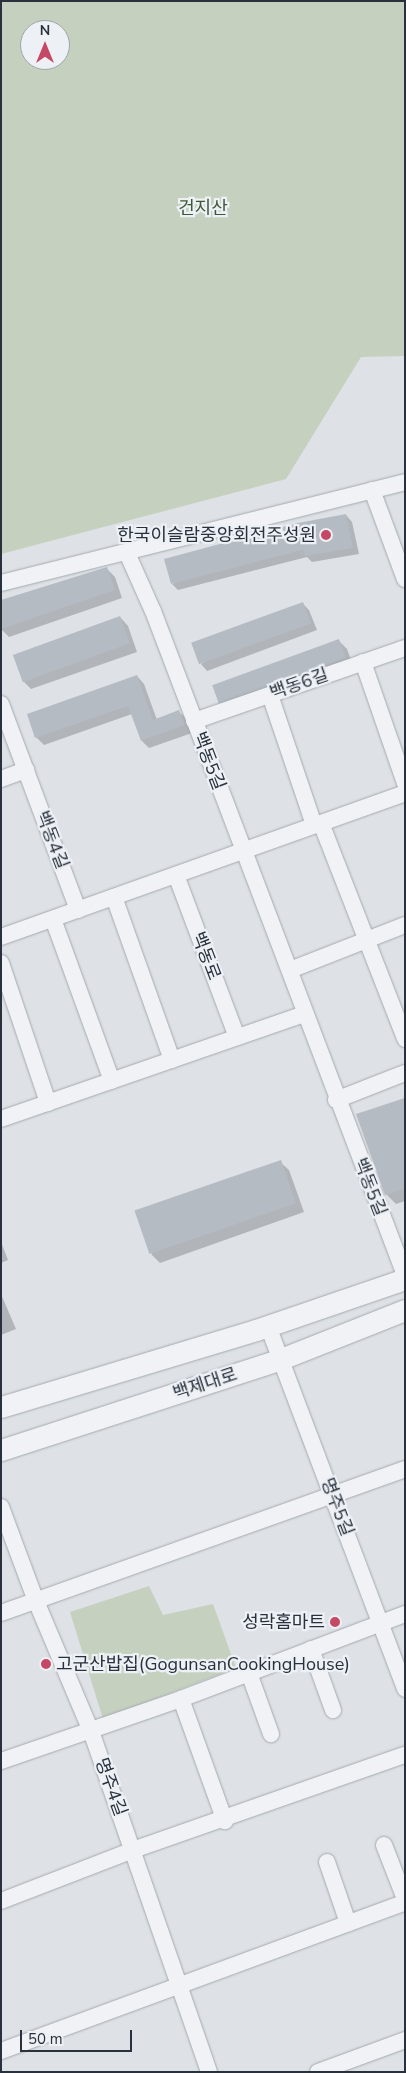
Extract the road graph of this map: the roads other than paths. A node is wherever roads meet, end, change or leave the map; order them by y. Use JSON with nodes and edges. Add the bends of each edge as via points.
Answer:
{"nodes":[{"id":1,"x":405,"y":482,"type":"edge"},
{"id":2,"x":372,"y":490,"type":"junction"},
{"id":3,"x":127,"y":553,"type":"junction"},
{"id":4,"x":405,"y":580,"type":"edge"},
{"id":5,"x":1,"y":583,"type":"edge"},
{"id":6,"x":405,"y":648,"type":"edge"},
{"id":7,"x":363,"y":662,"type":"junction"},
{"id":8,"x":270,"y":695,"type":"junction"},
{"id":9,"x":1,"y":704,"type":"edge"},
{"id":10,"x":194,"y":721,"type":"junction"},
{"id":11,"x":26,"y":770,"type":"junction"},
{"id":12,"x":1,"y":779,"type":"edge"},
{"id":13,"x":404,"y":794,"type":"edge"},
{"id":14,"x":317,"y":824,"type":"junction"},
{"id":15,"x":243,"y":851,"type":"junction"},
{"id":16,"x":176,"y":875,"type":"junction"},
{"id":17,"x":114,"y":897,"type":"junction"},
{"id":18,"x":78,"y":910,"type":"junction"},
{"id":19,"x":54,"y":919,"type":"junction"},
{"id":20,"x":405,"y":925,"type":"edge"},
{"id":21,"x":1,"y":937,"type":"edge"},
{"id":22,"x":366,"y":940,"type":"junction"},
{"id":23,"x":1,"y":963,"type":"edge"},
{"id":24,"x":290,"y":970,"type":"junction"},
{"id":25,"x":304,"y":1014,"type":"junction"},
{"id":26,"x":237,"y":1037,"type":"junction"},
{"id":27,"x":405,"y":1039,"type":"edge"},
{"id":28,"x":172,"y":1060,"type":"junction"},
{"id":29,"x":405,"y":1073,"type":"edge"},
{"id":30,"x":112,"y":1081,"type":"junction"},
{"id":31,"x":336,"y":1100,"type":"junction"},
{"id":32,"x":48,"y":1103,"type":"junction"},
{"id":33,"x":1,"y":1119,"type":"edge"},
{"id":34,"x":405,"y":1275,"type":"edge"},
{"id":35,"x":405,"y":1279,"type":"edge"},
{"id":36,"x":405,"y":1310,"type":"edge"},
{"id":37,"x":268,"y":1326,"type":"junction"},
{"id":38,"x":281,"y":1359,"type":"junction"},
{"id":39,"x":1,"y":1408,"type":"edge"},
{"id":40,"x":1,"y":1450,"type":"edge"},
{"id":41,"x":405,"y":1469,"type":"edge"},
{"id":42,"x":333,"y":1495,"type":"junction"},
{"id":43,"x":1,"y":1507,"type":"edge"},
{"id":44,"x":36,"y":1601,"type":"junction"},
{"id":45,"x":1,"y":1612,"type":"edge"},
{"id":46,"x":405,"y":1614,"type":"edge"},
{"id":47,"x":380,"y":1623,"type":"junction"},
{"id":48,"x":311,"y":1649,"type":"junction"},
{"id":49,"x":249,"y":1672,"type":"junction"},
{"id":50,"x":405,"y":1690,"type":"edge"},
{"id":51,"x":180,"y":1700,"type":"junction"},
{"id":52,"x":333,"y":1710,"type":"dead end"},
{"id":53,"x":91,"y":1731,"type":"junction"},
{"id":54,"x":271,"y":1734,"type":"dead end"},
{"id":55,"x":405,"y":1755,"type":"edge"},
{"id":56,"x":1,"y":1761,"type":"edge"},
{"id":57,"x":224,"y":1821,"type":"junction"},
{"id":58,"x":384,"y":1845,"type":"dead end"},
{"id":59,"x":133,"y":1850,"type":"junction"},
{"id":60,"x":327,"y":1862,"type":"dead end"},
{"id":61,"x":405,"y":1900,"type":"edge"},
{"id":62,"x":1,"y":1901,"type":"edge"},
{"id":63,"x":348,"y":1923,"type":"junction"},
{"id":64,"x":179,"y":1986,"type":"junction"},
{"id":65,"x":405,"y":2040,"type":"edge"},
{"id":66,"x":1,"y":2051,"type":"edge"},
{"id":67,"x":209,"y":2072,"type":"edge"},
{"id":68,"x":318,"y":2072,"type":"edge"}],
"edges":[{"from":1,"to":2,"type":"street"},
{"from":2,"to":3,"type":"street"},
{"from":2,"to":4,"type":"street"},
{"from":3,"to":5,"type":"street"},
{"from":3,"to":10,"type":"street","name":"백동5길"},
{"from":6,"to":7,"type":"street","name":"백동6길"},
{"from":7,"to":8,"type":"street","name":"백동6길"},
{"from":7,"to":13,"type":"street"},
{"from":8,"to":10,"type":"street","name":"백동6길"},
{"from":8,"to":14,"type":"street"},
{"from":9,"to":11,"type":"street","name":"백동4길"},
{"from":10,"to":15,"type":"street","name":"백동5길"},
{"from":11,"to":12,"type":"street"},
{"from":11,"to":18,"type":"street","name":"백동4길"},
{"from":13,"to":14,"type":"street"},
{"from":14,"to":15,"type":"street"},
{"from":14,"to":22,"type":"street"},
{"from":15,"to":16,"type":"street"},
{"from":15,"to":24,"type":"street","name":"백동5길"},
{"from":16,"to":17,"type":"street"},
{"from":16,"to":26,"type":"street","name":"백동로"},
{"from":17,"to":18,"type":"street"},
{"from":17,"to":28,"type":"street"},
{"from":18,"to":19,"type":"street"},
{"from":19,"to":21,"type":"street"},
{"from":19,"to":30,"type":"street"},
{"from":20,"to":22,"type":"street"},
{"from":22,"to":24,"type":"street"},
{"from":22,"to":27,"type":"street"},
{"from":23,"to":32,"type":"street"},
{"from":24,"to":25,"type":"street","name":"백동5길"},
{"from":25,"to":26,"type":"street"},
{"from":25,"to":31,"type":"street","name":"백동5길"},
{"from":26,"to":28,"type":"street"},
{"from":28,"to":30,"type":"street"},
{"from":29,"to":31,"type":"street"},
{"from":30,"to":32,"type":"street"},
{"from":31,"to":34,"type":"street","name":"백동5길"},
{"from":32,"to":33,"type":"street"},
{"from":35,"to":37,"type":"street","name":"백제대로"},
{"from":36,"to":38,"type":"street","name":"백제대로"},
{"from":37,"to":38,"type":"street","name":"명주5길"},
{"from":37,"to":39,"type":"street","name":"백제대로"},
{"from":38,"to":40,"type":"street","name":"백제대로"},
{"from":38,"to":42,"type":"street","name":"명주5길"},
{"from":41,"to":42,"type":"street"},
{"from":42,"to":44,"type":"street"},
{"from":42,"to":47,"type":"street","name":"명주5길"},
{"from":43,"to":44,"type":"street","name":"명주4길"},
{"from":44,"to":45,"type":"street"},
{"from":44,"to":53,"type":"street","name":"명주4길"},
{"from":46,"to":47,"type":"street"},
{"from":47,"to":48,"type":"street"},
{"from":47,"to":50,"type":"street","name":"명주5길"},
{"from":48,"to":49,"type":"street"},
{"from":48,"to":52,"type":"street"},
{"from":49,"to":51,"type":"street"},
{"from":49,"to":54,"type":"street"},
{"from":51,"to":53,"type":"street"},
{"from":51,"to":57,"type":"street"},
{"from":53,"to":56,"type":"street"},
{"from":53,"to":59,"type":"street","name":"명주4길"},
{"from":55,"to":57,"type":"street"},
{"from":57,"to":59,"type":"street"},
{"from":58,"to":61,"type":"street"},
{"from":59,"to":62,"type":"street"},
{"from":59,"to":64,"type":"street","name":"명주4길"},
{"from":60,"to":63,"type":"street"},
{"from":61,"to":63,"type":"street"},
{"from":63,"to":64,"type":"street"},
{"from":64,"to":66,"type":"street"},
{"from":64,"to":67,"type":"street","name":"명주4길"},
{"from":65,"to":68,"type":"street"}]}
